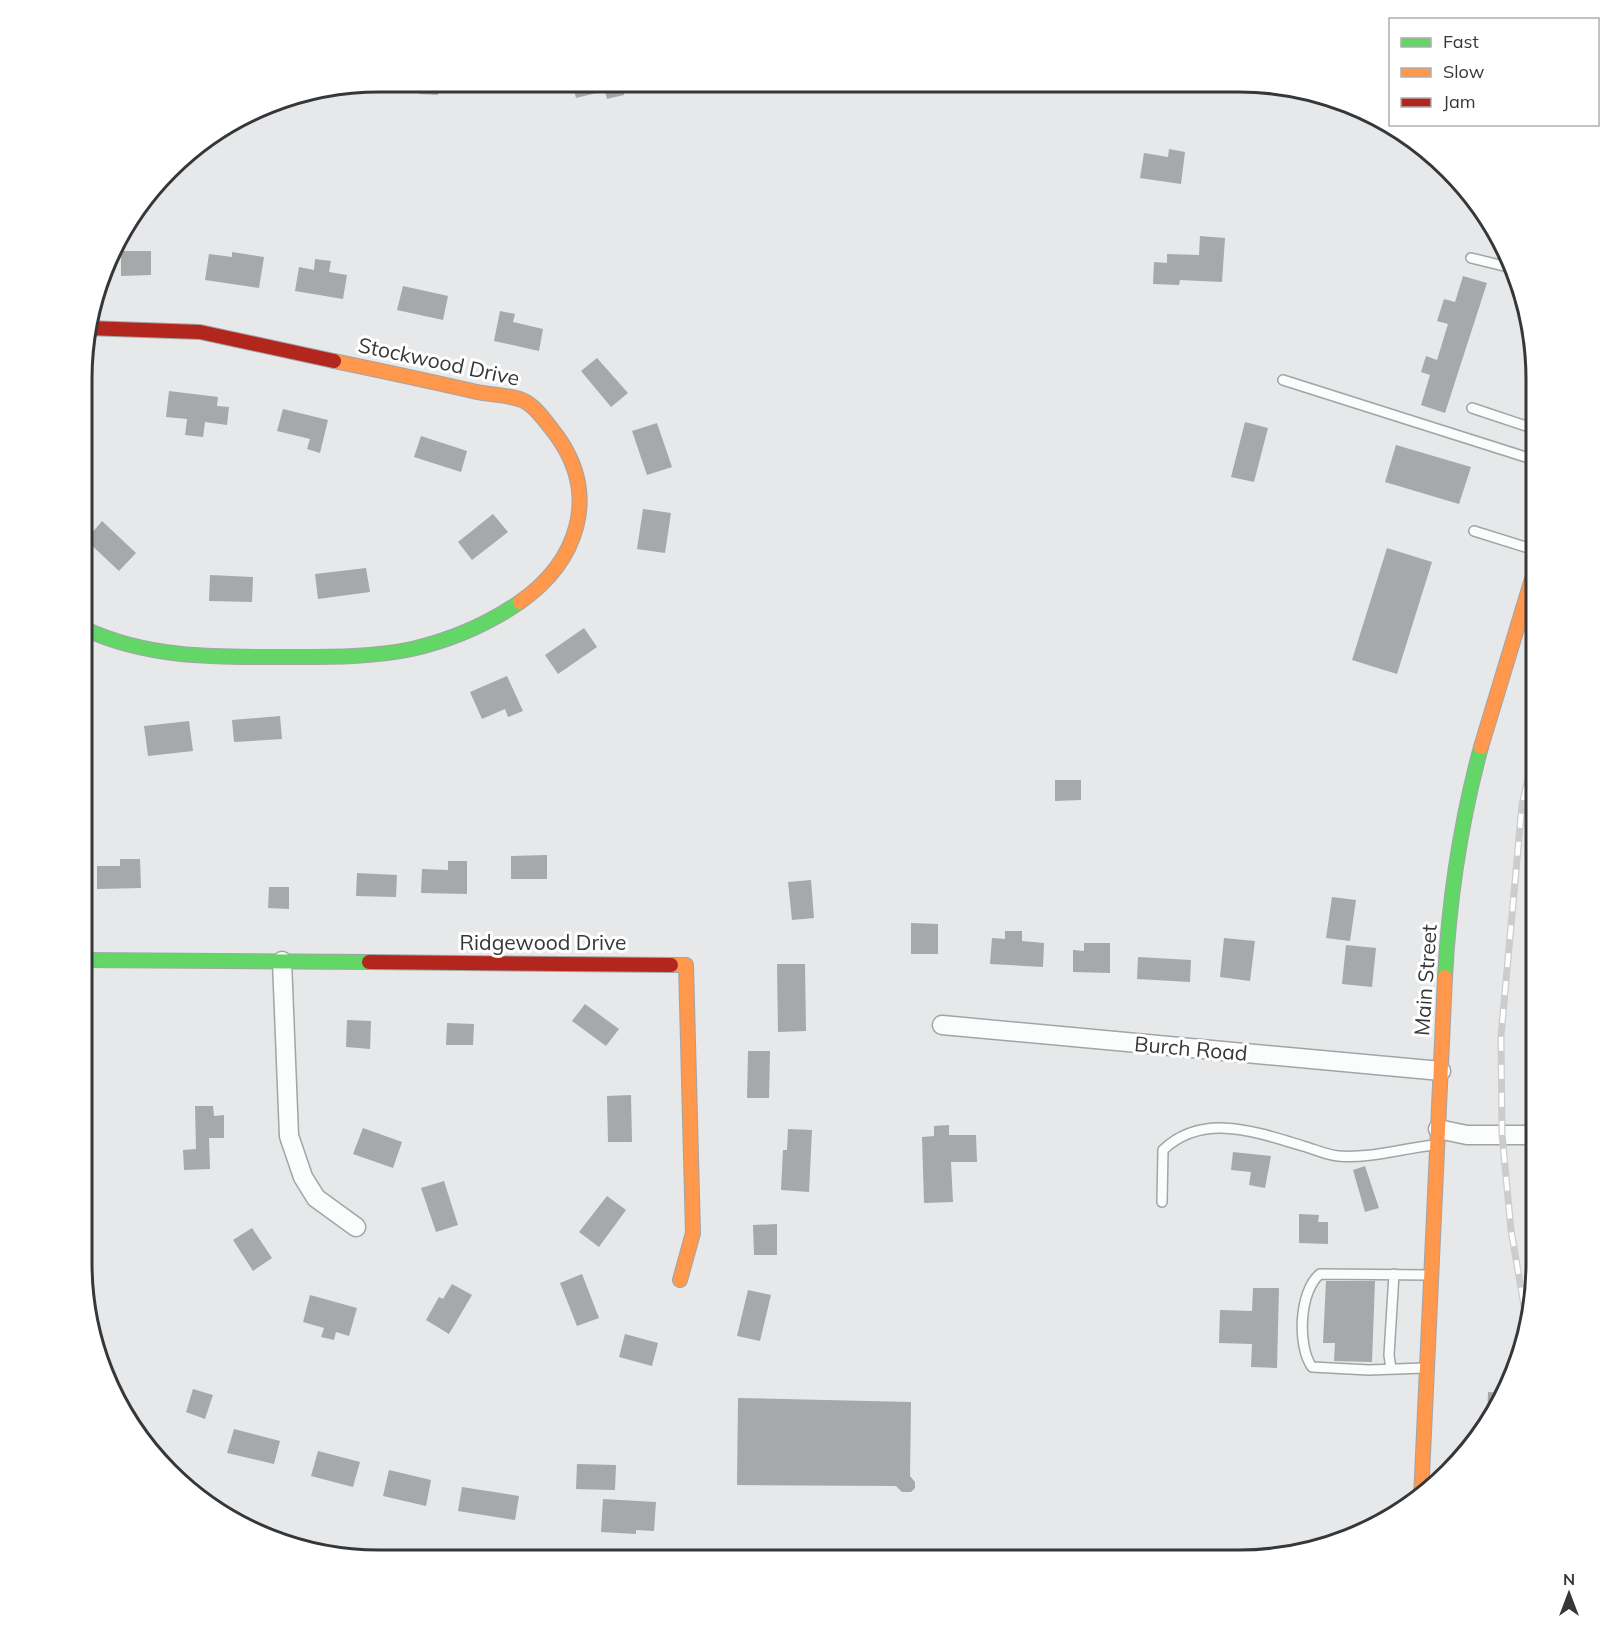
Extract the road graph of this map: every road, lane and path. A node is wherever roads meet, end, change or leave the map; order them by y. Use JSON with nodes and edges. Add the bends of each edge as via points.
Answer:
{"nodes":[{"id":1,"x":1471,"y":258,"type":"dead end"},
{"id":2,"x":1503,"y":266,"type":"edge"},
{"id":3,"x":96,"y":328,"type":"edge"},
{"id":4,"x":1283,"y":380,"type":"dead end"},
{"id":5,"x":1472,"y":408,"type":"dead end"},
{"id":6,"x":1526,"y":426,"type":"edge"},
{"id":7,"x":1526,"y":457,"type":"edge"},
{"id":8,"x":1474,"y":531,"type":"dead end"},
{"id":9,"x":1526,"y":547,"type":"edge"},
{"id":10,"x":1526,"y":597,"type":"edge"},
{"id":11,"x":92,"y":633,"type":"edge"},
{"id":12,"x":92,"y":960,"type":"edge"},
{"id":13,"x":282,"y":961,"type":"junction"},
{"id":14,"x":942,"y":1025,"type":"dead end"},
{"id":15,"x":1441,"y":1071,"type":"junction"},
{"id":16,"x":1526,"y":1135,"type":"edge"},
{"id":17,"x":1437,"y":1137,"type":"junction"},
{"id":18,"x":1162,"y":1202,"type":"dead end"},
{"id":19,"x":356,"y":1227,"type":"dead end"},
{"id":20,"x":1394,"y":1274,"type":"junction"},
{"id":21,"x":1431,"y":1275,"type":"junction"},
{"id":22,"x":680,"y":1280,"type":"dead end"},
{"id":23,"x":1426,"y":1368,"type":"junction"},
{"id":24,"x":1391,"y":1369,"type":"junction"},
{"id":25,"x":1422,"y":1484,"type":"edge"}],
"edges":[{"from":1,"to":2,"type":"lane"},
{"from":3,"to":11,"type":"street","name":"Stockwood Drive","via":[[200,332],[526,402],[555,430],[575,463],[581,496],[578,528],[556,572],[526,601],[437,645],[383,655],[183,656],[131,646]]},
{"from":4,"to":7,"type":"lane"},
{"from":5,"to":6,"type":"lane"},
{"from":8,"to":9,"type":"lane"},
{"from":10,"to":15,"type":"street","name":"Main Street","via":[[1476,765],[1462,837],[1447,941]]},
{"from":12,"to":13,"type":"street","name":"Ridgewood Drive"},
{"from":13,"to":19,"type":"street","via":[[289,1136],[303,1177],[316,1198]]},
{"from":13,"to":22,"type":"street","name":"Ridgewood Drive","via":[[686,966],[693,1233]]},
{"from":14,"to":15,"type":"street","name":"Burch Road"},
{"from":15,"to":17,"type":"street","name":"Main Street"},
{"from":16,"to":17,"type":"street"},
{"from":17,"to":18,"type":"lane","via":[[1359,1157],[1335,1156],[1235,1128],[1193,1131],[1163,1150]]},
{"from":17,"to":21,"type":"street","name":"Main Street"},
{"from":20,"to":21,"type":"lane"},
{"from":20,"to":24,"type":"lane"},
{"from":20,"to":24,"type":"lane","via":[[1320,1274],[1314,1278],[1304,1298],[1302,1349],[1312,1367]]},
{"from":21,"to":23,"type":"street","name":"Main Street"},
{"from":23,"to":24,"type":"lane"},
{"from":23,"to":25,"type":"street","name":"Main Street"}]}
